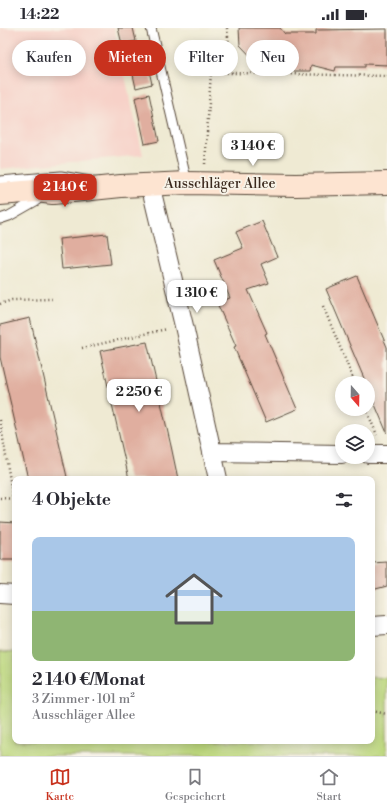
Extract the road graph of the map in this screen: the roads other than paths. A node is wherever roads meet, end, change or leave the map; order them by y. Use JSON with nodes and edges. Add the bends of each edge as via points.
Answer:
{"nodes":[{"id":1,"x":151,"y":28,"type":"edge"},
{"id":2,"x":0,"y":181,"type":"edge"},
{"id":3,"x":195,"y":183,"type":"junction"},
{"id":4,"x":387,"y":183,"type":"edge"},
{"id":5,"x":150,"y":184,"type":"junction"},
{"id":6,"x":121,"y":186,"type":"junction"},
{"id":7,"x":0,"y":194,"type":"edge"},
{"id":8,"x":45,"y":196,"type":"junction"},
{"id":9,"x":0,"y":204,"type":"edge"},
{"id":10,"x":0,"y":219,"type":"edge"},
{"id":11,"x":212,"y":452,"type":"junction"},
{"id":12,"x":335,"y":454,"type":"edge"},
{"id":13,"x":217,"y":476,"type":"edge"},
{"id":14,"x":0,"y":594,"type":"edge"},
{"id":15,"x":12,"y":594,"type":"edge"},
{"id":16,"x":387,"y":625,"type":"edge"},
{"id":17,"x":375,"y":626,"type":"edge"}],
"edges":[{"from":1,"to":3,"type":"lane"},
{"from":2,"to":6,"type":"lane","via":[[61,176]]},
{"from":3,"to":4,"type":"street","name":"Ausschläger Allee"},
{"from":3,"to":5,"type":"street","name":"Ausschläger Allee"},
{"from":5,"to":6,"type":"street","name":"Ausschläger Allee"},
{"from":5,"to":11,"type":"street"},
{"from":6,"to":8,"type":"street","name":"Ausschläger Allee"},
{"from":7,"to":8,"type":"street","name":"Ausschläger Allee","via":[[36,191]]},
{"from":8,"to":9,"type":"street","name":"Ausschläger Allee"},
{"from":8,"to":10,"type":"lane"},
{"from":11,"to":12,"type":"street"},
{"from":11,"to":13,"type":"street"},
{"from":14,"to":15,"type":"street"},
{"from":16,"to":17,"type":"street"}]}
